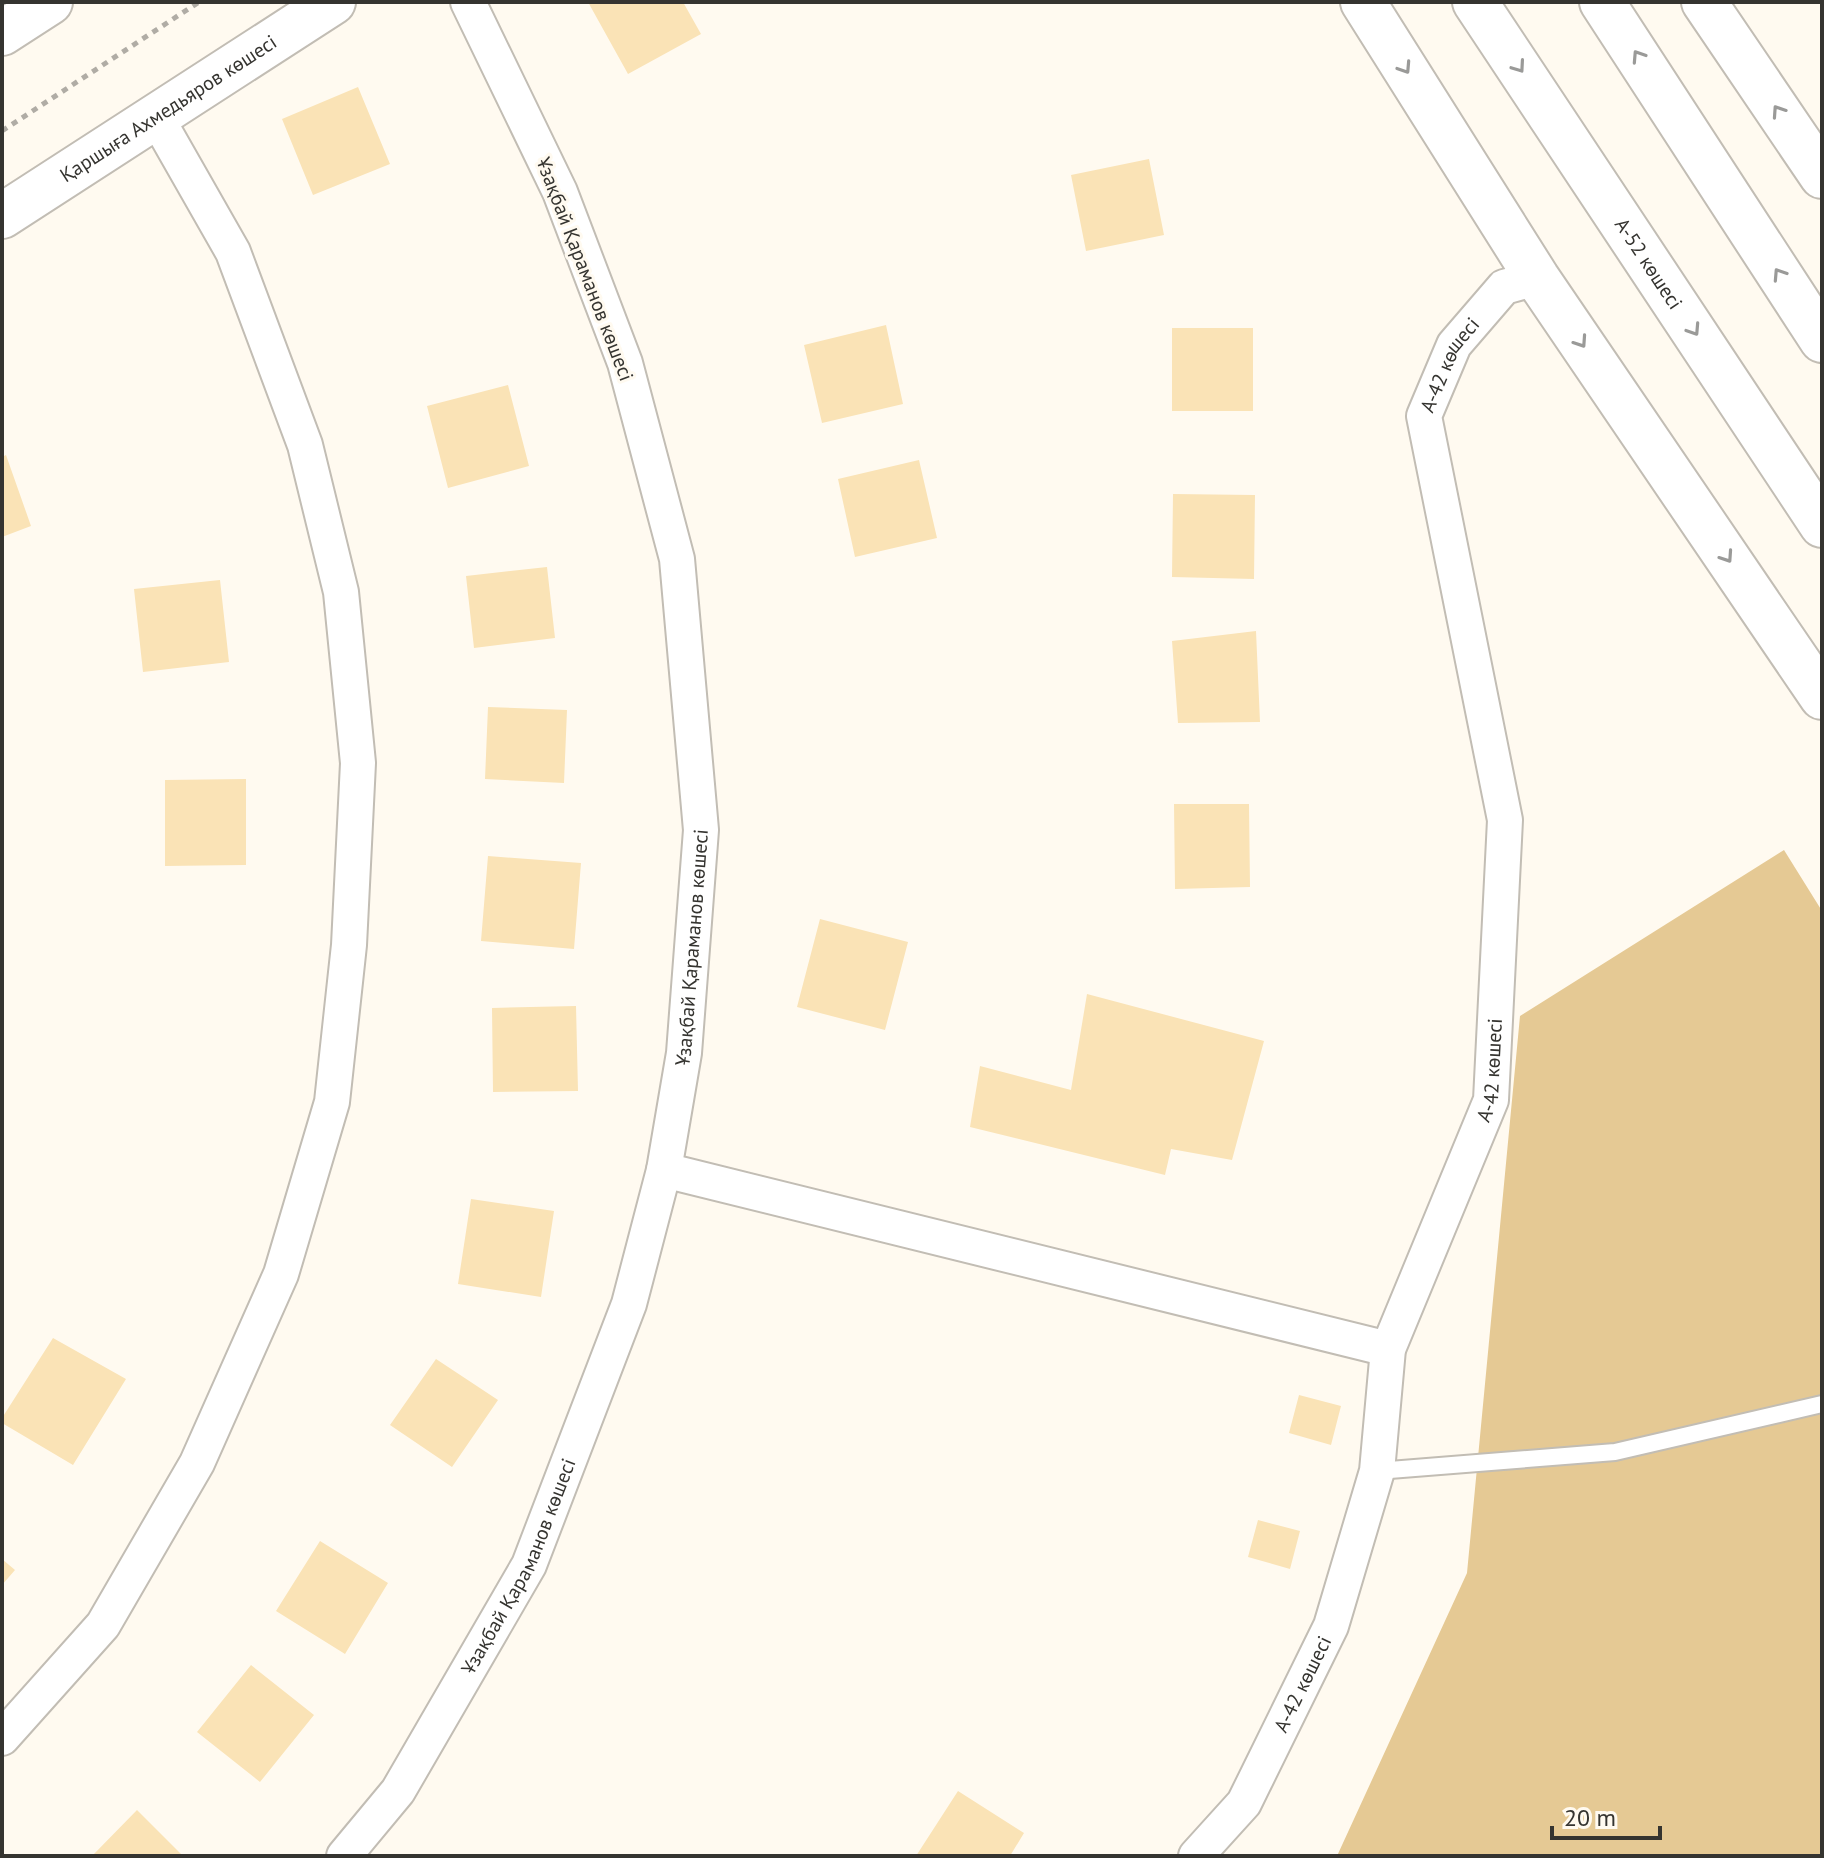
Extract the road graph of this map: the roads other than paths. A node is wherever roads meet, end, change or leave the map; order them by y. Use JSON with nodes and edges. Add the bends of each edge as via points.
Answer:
{"nodes":[{"id":1,"x":50,"y":2,"type":"edge"},
{"id":2,"x":333,"y":2,"type":"edge"},
{"id":3,"x":468,"y":2,"type":"edge"},
{"id":4,"x":1363,"y":2,"type":"edge"},
{"id":5,"x":1475,"y":2,"type":"edge"},
{"id":6,"x":1602,"y":2,"type":"edge"},
{"id":7,"x":1704,"y":2,"type":"edge"},
{"id":8,"x":2,"y":33,"type":"edge"},
{"id":9,"x":155,"y":115,"type":"junction"},
{"id":10,"x":1822,"y":176,"type":"edge"},
{"id":11,"x":2,"y":216,"type":"edge"},
{"id":12,"x":1537,"y":278,"type":"junction"},
{"id":13,"x":1822,"y":340,"type":"edge"},
{"id":14,"x":1822,"y":525,"type":"edge"},
{"id":15,"x":1822,"y":697,"type":"edge"},
{"id":16,"x":664,"y":1170,"type":"junction"},
{"id":17,"x":1388,"y":1349,"type":"junction"},
{"id":18,"x":1822,"y":1404,"type":"edge"},
{"id":19,"x":1377,"y":1471,"type":"junction"},
{"id":20,"x":2,"y":1738,"type":"edge"},
{"id":21,"x":1206,"y":1851,"type":"edge"},
{"id":22,"x":344,"y":1856,"type":"edge"}],
"edges":[{"from":1,"to":8,"type":"street"},
{"from":2,"to":9,"type":"street","name":"Қаршыға Ахмедьяров көшесі"},
{"from":3,"to":16,"type":"street","name":"Ұзақбай Қараманов көшесі","via":[[560,192],[625,363],[677,559],[701,830],[684,1053]]},
{"from":4,"to":12,"type":"street","one_way":true},
{"from":5,"to":14,"type":"street","name":"А-52 көшесі","one_way":true},
{"from":13,"to":6,"type":"street","one_way":true},
{"from":10,"to":7,"type":"street","one_way":true},
{"from":9,"to":11,"type":"street","name":"Қаршыға Ахмедьяров көшесі"},
{"from":9,"to":20,"type":"street","via":[[233,252],[305,445],[341,592],[358,763],[349,945],[332,1102],[281,1274],[197,1463],[103,1625]]},
{"from":12,"to":15,"type":"street","one_way":true},
{"from":12,"to":17,"type":"street","name":"А-42 көшесі","via":[[1504,287],[1454,345],[1424,416],[1505,820],[1491,1100]]},
{"from":16,"to":17,"type":"street"},
{"from":16,"to":22,"type":"street","name":"Ұзақбай Қараманов көшесі","via":[[629,1304],[529,1565],[398,1791]]},
{"from":17,"to":19,"type":"street","name":"А-42 көшесі"},
{"from":18,"to":19,"type":"lane","via":[[1615,1452]]},
{"from":19,"to":21,"type":"street","name":"А-42 көшесі","via":[[1331,1626],[1244,1803]]}]}
